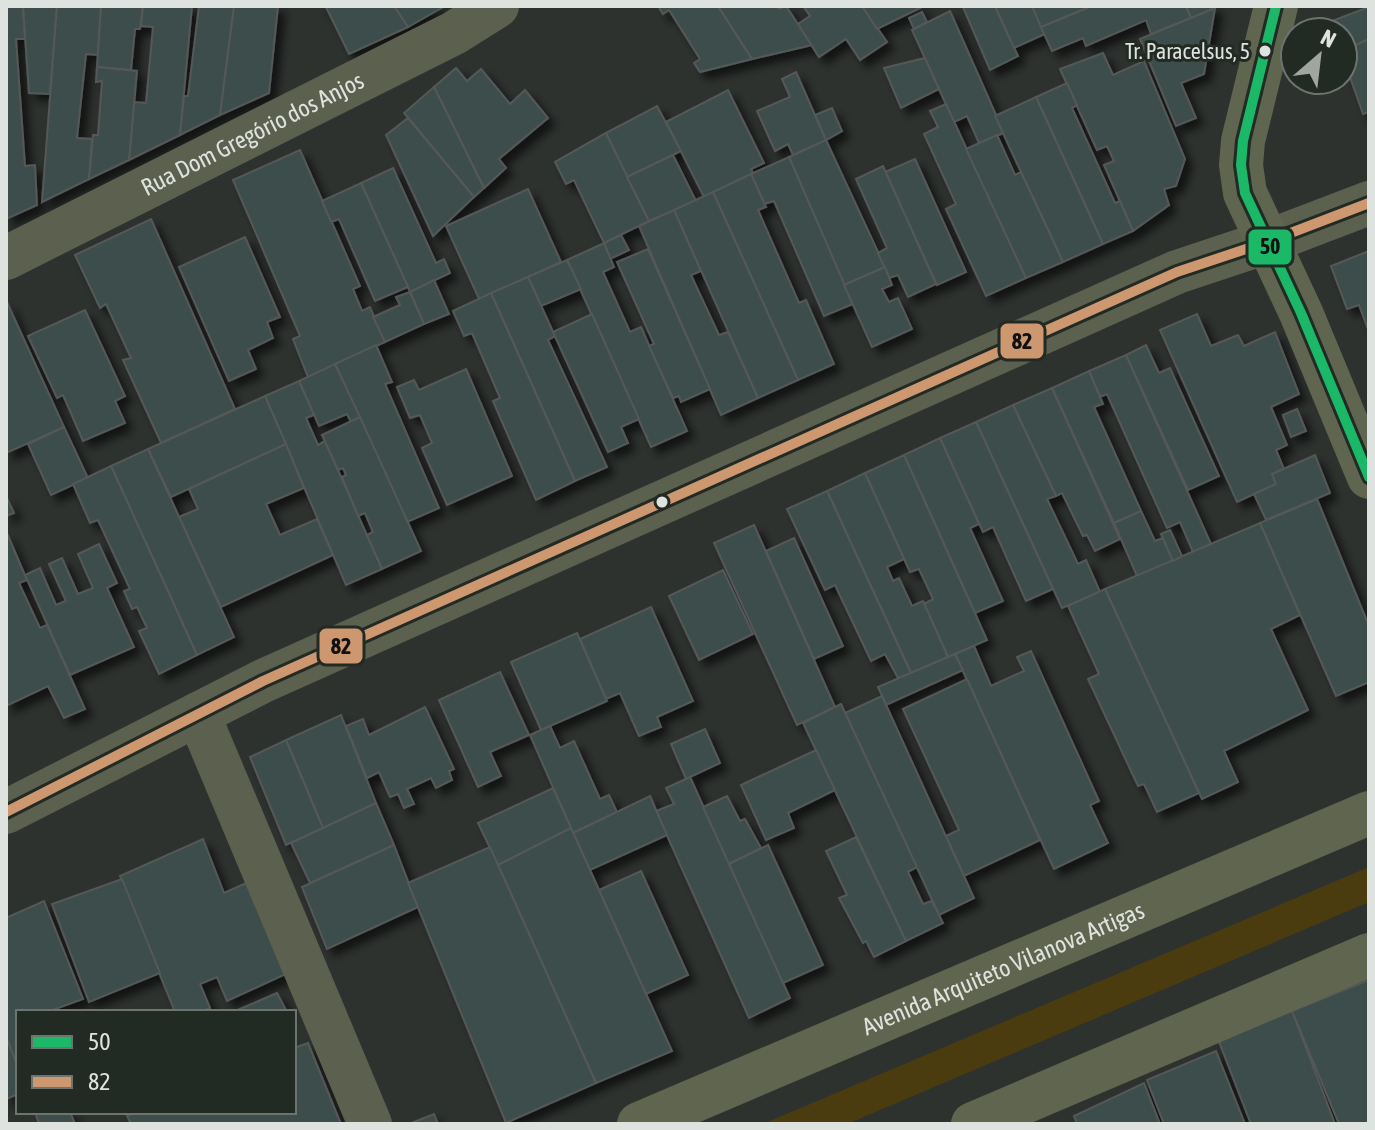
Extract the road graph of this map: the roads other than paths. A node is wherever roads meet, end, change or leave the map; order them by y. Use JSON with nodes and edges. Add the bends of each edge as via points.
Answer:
{"nodes":[{"id":1,"x":497,"y":6,"type":"edge"},
{"id":2,"x":1276,"y":6,"type":"edge"},
{"id":3,"x":1369,"y":203,"type":"edge"},
{"id":4,"x":1267,"y":242,"type":"junction"},
{"id":5,"x":6,"y":258,"type":"edge"},
{"id":6,"x":1369,"y":477,"type":"edge"},
{"id":7,"x":198,"y":714,"type":"junction"},
{"id":8,"x":6,"y":812,"type":"edge"},
{"id":9,"x":1369,"y":813,"type":"edge"},
{"id":10,"x":1369,"y":955,"type":"edge"},
{"id":11,"x":370,"y":1124,"type":"edge"},
{"id":12,"x":639,"y":1124,"type":"edge"},
{"id":13,"x":973,"y":1124,"type":"edge"}],
"edges":[{"from":1,"to":5,"type":"street","name":"Rua Dom Gregório dos Anjos","via":[[454,33]]},
{"from":2,"to":4,"type":"main road","via":[[1241,165],[1245,193]]},
{"from":3,"to":4,"type":"street"},
{"from":4,"to":6,"type":"main road"},
{"from":4,"to":7,"type":"street","via":[[1177,272]]},
{"from":7,"to":8,"type":"street"},
{"from":7,"to":11,"type":"street"},
{"from":9,"to":12,"type":"main road","name":"Avenida Arquiteto Vilanova Artigas"},
{"from":10,"to":13,"type":"main road"}]}
